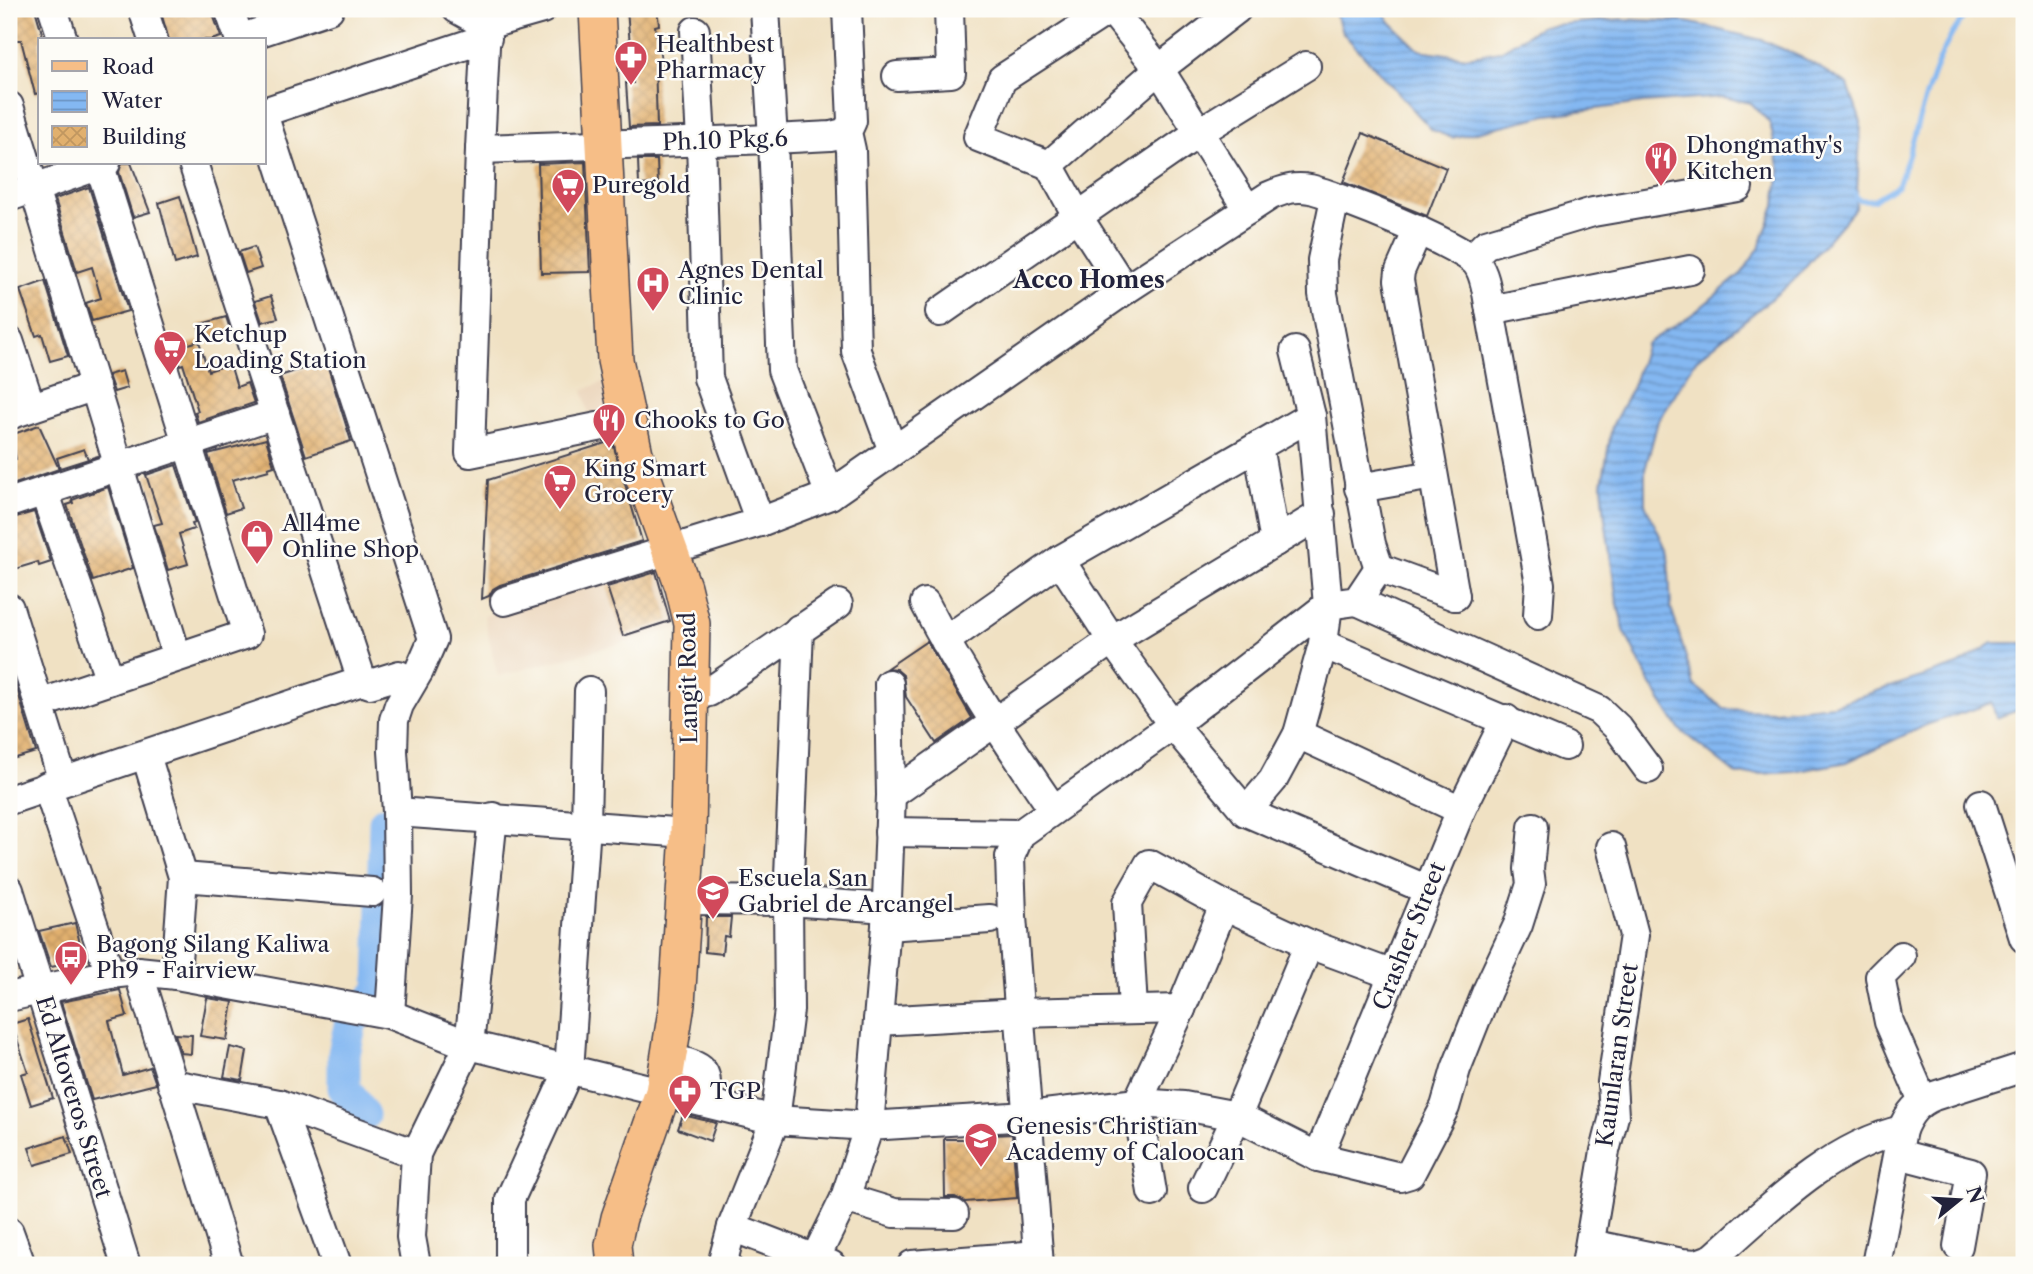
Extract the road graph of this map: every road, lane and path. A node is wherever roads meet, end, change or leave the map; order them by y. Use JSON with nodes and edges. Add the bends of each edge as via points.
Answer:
{"nodes":[{"id":1,"x":53,"y":9,"type":"edge"},
{"id":2,"x":143,"y":9,"type":"edge"},
{"id":3,"x":229,"y":9,"type":"edge"},
{"id":4,"x":329,"y":9,"type":"edge"},
{"id":5,"x":457,"y":9,"type":"edge"},
{"id":6,"x":542,"y":9,"type":"edge"},
{"id":7,"x":597,"y":9,"type":"edge"},
{"id":8,"x":765,"y":9,"type":"edge"},
{"id":9,"x":847,"y":9,"type":"edge"},
{"id":10,"x":949,"y":9,"type":"edge"},
{"id":11,"x":1110,"y":9,"type":"edge"},
{"id":12,"x":1237,"y":9,"type":"edge"},
{"id":13,"x":695,"y":31,"type":"dead end"},
{"id":14,"x":487,"y":32,"type":"junction"},
{"id":15,"x":62,"y":38,"type":"edge"},
{"id":16,"x":152,"y":38,"type":"edge"},
{"id":17,"x":244,"y":38,"type":"edge"},
{"id":18,"x":1306,"y":66,"type":"dead end"},
{"id":19,"x":1159,"y":69,"type":"junction"},
{"id":20,"x":897,"y":76,"type":"dead end"},
{"id":21,"x":9,"y":106,"type":"edge"},
{"id":22,"x":266,"y":114,"type":"edge"},
{"id":23,"x":266,"y":121,"type":"edge"},
{"id":24,"x":847,"y":132,"type":"junction"},
{"id":25,"x":1198,"y":133,"type":"junction"},
{"id":26,"x":774,"y":139,"type":"junction"},
{"id":27,"x":701,"y":141,"type":"junction"},
{"id":28,"x":603,"y":145,"type":"junction"},
{"id":29,"x":480,"y":149,"type":"junction"},
{"id":30,"x":102,"y":164,"type":"edge"},
{"id":31,"x":193,"y":164,"type":"edge"},
{"id":32,"x":1049,"y":166,"type":"junction"},
{"id":33,"x":1738,"y":187,"type":"dead end"},
{"id":34,"x":21,"y":193,"type":"edge"},
{"id":35,"x":1335,"y":198,"type":"junction"},
{"id":36,"x":1248,"y":210,"type":"junction"},
{"id":37,"x":1078,"y":217,"type":"junction"},
{"id":38,"x":1418,"y":230,"type":"junction"},
{"id":39,"x":1472,"y":258,"type":"junction"},
{"id":40,"x":1690,"y":270,"type":"dead end"},
{"id":41,"x":1125,"y":290,"type":"junction"},
{"id":42,"x":1490,"y":310,"type":"junction"},
{"id":43,"x":940,"y":312,"type":"dead end"},
{"id":44,"x":9,"y":341,"type":"edge"},
{"id":45,"x":1295,"y":351,"type":"dead end"},
{"id":46,"x":95,"y":386,"type":"junction"},
{"id":47,"x":20,"y":411,"type":"edge"},
{"id":48,"x":275,"y":414,"type":"junction"},
{"id":49,"x":1311,"y":416,"type":"junction"},
{"id":50,"x":627,"y":421,"type":"junction"},
{"id":51,"x":187,"y":443,"type":"junction"},
{"id":52,"x":1258,"y":446,"type":"junction"},
{"id":53,"x":893,"y":451,"type":"junction"},
{"id":54,"x":118,"y":466,"type":"junction"},
{"id":55,"x":1433,"y":474,"type":"junction"},
{"id":56,"x":1359,"y":488,"type":"junction"},
{"id":57,"x":44,"y":491,"type":"junction"},
{"id":58,"x":830,"y":495,"type":"junction"},
{"id":59,"x":9,"y":503,"type":"edge"},
{"id":60,"x":1321,"y":514,"type":"junction"},
{"id":61,"x":760,"y":522,"type":"junction"},
{"id":62,"x":1275,"y":542,"type":"junction"},
{"id":63,"x":670,"y":549,"type":"junction"},
{"id":64,"x":1060,"y":560,"type":"junction"},
{"id":65,"x":1380,"y":568,"type":"junction"},
{"id":66,"x":505,"y":601,"type":"dead end"},
{"id":67,"x":1357,"y":601,"type":"junction"},
{"id":68,"x":925,"y":603,"type":"dead end"},
{"id":69,"x":838,"y":604,"type":"dead end"},
{"id":70,"x":1328,"y":605,"type":"junction"},
{"id":71,"x":9,"y":608,"type":"edge"},
{"id":72,"x":1538,"y":615,"type":"dead end"},
{"id":73,"x":799,"y":629,"type":"junction"},
{"id":74,"x":1112,"y":640,"type":"junction"},
{"id":75,"x":945,"y":641,"type":"junction"},
{"id":76,"x":1323,"y":644,"type":"junction"},
{"id":77,"x":177,"y":657,"type":"junction"},
{"id":78,"x":399,"y":675,"type":"dead end"},
{"id":79,"x":110,"y":680,"type":"junction"},
{"id":80,"x":362,"y":681,"type":"junction"},
{"id":81,"x":889,"y":684,"type":"dead end"},
{"id":82,"x":589,"y":691,"type":"dead end"},
{"id":83,"x":691,"y":696,"type":"junction"},
{"id":84,"x":39,"y":704,"type":"junction"},
{"id":85,"x":1506,"y":719,"type":"junction"},
{"id":86,"x":994,"y":722,"type":"junction"},
{"id":87,"x":1173,"y":725,"type":"junction"},
{"id":88,"x":1298,"y":734,"type":"junction"},
{"id":89,"x":1565,"y":746,"type":"dead end"},
{"id":90,"x":146,"y":755,"type":"junction"},
{"id":91,"x":1648,"y":769,"type":"dead end"},
{"id":92,"x":55,"y":784,"type":"junction"},
{"id":93,"x":891,"y":795,"type":"junction"},
{"id":94,"x":9,"y":800,"type":"edge"},
{"id":95,"x":1981,"y":804,"type":"dead end"},
{"id":96,"x":1052,"y":809,"type":"junction"},
{"id":97,"x":1461,"y":810,"type":"junction"},
{"id":98,"x":397,"y":811,"type":"junction"},
{"id":99,"x":1245,"y":812,"type":"junction"},
{"id":100,"x":493,"y":817,"type":"junction"},
{"id":101,"x":586,"y":825,"type":"junction"},
{"id":102,"x":1532,"y":827,"type":"dead end"},
{"id":103,"x":889,"y":832,"type":"junction"},
{"id":104,"x":688,"y":833,"type":"junction"},
{"id":105,"x":1020,"y":834,"type":"junction"},
{"id":106,"x":1611,"y":847,"type":"dead end"},
{"id":107,"x":183,"y":877,"type":"junction"},
{"id":108,"x":9,"y":890,"type":"edge"},
{"id":109,"x":1428,"y":891,"type":"junction"},
{"id":110,"x":372,"y":892,"type":"dead end"},
{"id":111,"x":684,"y":900,"type":"junction"},
{"id":112,"x":788,"y":901,"type":"junction"},
{"id":113,"x":1224,"y":905,"type":"junction"},
{"id":114,"x":886,"y":917,"type":"junction"},
{"id":115,"x":990,"y":919,"type":"dead end"},
{"id":116,"x":2024,"y":939,"type":"edge"},
{"id":117,"x":1309,"y":944,"type":"junction"},
{"id":118,"x":1901,"y":956,"type":"dead end"},
{"id":119,"x":138,"y":971,"type":"junction"},
{"id":120,"x":110,"y":974,"type":"junction"},
{"id":121,"x":176,"y":975,"type":"junction"},
{"id":122,"x":1393,"y":975,"type":"junction"},
{"id":123,"x":40,"y":989,"type":"junction"},
{"id":124,"x":9,"y":998,"type":"edge"},
{"id":125,"x":1133,"y":1009,"type":"junction"},
{"id":126,"x":1181,"y":1009,"type":"junction"},
{"id":127,"x":1019,"y":1013,"type":"junction"},
{"id":128,"x":390,"y":1014,"type":"junction"},
{"id":129,"x":878,"y":1021,"type":"junction"},
{"id":130,"x":469,"y":1045,"type":"junction"},
{"id":131,"x":669,"y":1057,"type":"junction"},
{"id":132,"x":2024,"y":1067,"type":"edge"},
{"id":133,"x":569,"y":1070,"type":"junction"},
{"id":134,"x":172,"y":1084,"type":"junction"},
{"id":135,"x":663,"y":1092,"type":"junction"},
{"id":136,"x":1923,"y":1101,"type":"junction"},
{"id":137,"x":705,"y":1102,"type":"junction"},
{"id":138,"x":1138,"y":1103,"type":"junction"},
{"id":139,"x":279,"y":1104,"type":"junction"},
{"id":140,"x":1028,"y":1116,"type":"junction"},
{"id":141,"x":1237,"y":1116,"type":"junction"},
{"id":142,"x":775,"y":1120,"type":"junction"},
{"id":143,"x":869,"y":1126,"type":"junction"},
{"id":144,"x":1900,"y":1142,"type":"junction"},
{"id":145,"x":416,"y":1154,"type":"junction"},
{"id":146,"x":1318,"y":1157,"type":"junction"},
{"id":147,"x":1203,"y":1188,"type":"dead end"},
{"id":148,"x":1152,"y":1192,"type":"dead end"},
{"id":149,"x":845,"y":1198,"type":"junction"},
{"id":150,"x":954,"y":1214,"type":"dead end"},
{"id":151,"x":732,"y":1227,"type":"junction"},
{"id":152,"x":9,"y":1232,"type":"edge"},
{"id":153,"x":1958,"y":1246,"type":"dead end"},
{"id":154,"x":1588,"y":1255,"type":"edge"},
{"id":155,"x":1039,"y":1260,"type":"edge"},
{"id":156,"x":823,"y":1262,"type":"edge"},
{"id":157,"x":1716,"y":1262,"type":"edge"},
{"id":158,"x":21,"y":1265,"type":"edge"},
{"id":159,"x":126,"y":1265,"type":"edge"},
{"id":160,"x":229,"y":1265,"type":"edge"},
{"id":161,"x":337,"y":1265,"type":"edge"},
{"id":162,"x":416,"y":1265,"type":"edge"},
{"id":163,"x":510,"y":1265,"type":"edge"},
{"id":164,"x":615,"y":1265,"type":"edge"},
{"id":165,"x":727,"y":1265,"type":"edge"},
{"id":166,"x":927,"y":1265,"type":"edge"},
{"id":167,"x":1876,"y":1265,"type":"edge"}],
"edges":[{"from":1,"to":15,"type":"street"},
{"from":2,"to":16,"type":"street"},
{"from":3,"to":17,"type":"street"},
{"from":4,"to":17,"type":"street"},
{"from":5,"to":14,"type":"street"},
{"from":6,"to":14,"type":"street"},
{"from":7,"to":28,"type":"main road","name":"Langit Road"},
{"from":8,"to":26,"type":"street"},
{"from":9,"to":24,"type":"street","via":[[852,121]]},
{"from":10,"to":20,"type":"street","via":[[951,73]]},
{"from":11,"to":19,"type":"street"},
{"from":11,"to":32,"type":"street","via":[[1002,79],[978,136]]},
{"from":12,"to":19,"type":"street"},
{"from":13,"to":27,"type":"street"},
{"from":14,"to":22,"type":"street"},
{"from":14,"to":29,"type":"street"},
{"from":18,"to":25,"type":"street"},
{"from":19,"to":25,"type":"street"},
{"from":19,"to":32,"type":"street"},
{"from":21,"to":34,"type":"street"},
{"from":23,"to":98,"type":"street","via":[[433,639],[394,720]]},
{"from":24,"to":26,"type":"street","name":"Ph.10 Pkg.6"},
{"from":24,"to":53,"type":"street","via":[[856,351]]},
{"from":25,"to":36,"type":"street"},
{"from":25,"to":37,"type":"street"},
{"from":26,"to":27,"type":"street","name":"Ph.10 Pkg.6"},
{"from":26,"to":58,"type":"street","via":[[782,370]]},
{"from":27,"to":28,"type":"street","name":"Ph.10 Pkg.6"},
{"from":27,"to":61,"type":"street","via":[[708,378]]},
{"from":28,"to":29,"type":"street","name":"Ph.10 Pkg.6"},
{"from":28,"to":50,"type":"main road","name":"Langit Road","via":[[615,360]]},
{"from":29,"to":50,"type":"street","via":[[470,453]]},
{"from":30,"to":34,"type":"street"},
{"from":30,"to":51,"type":"street"},
{"from":31,"to":48,"type":"street"},
{"from":32,"to":37,"type":"street"},
{"from":33,"to":39,"type":"street","via":[[1593,212],[1486,244]]},
{"from":34,"to":46,"type":"street"},
{"from":35,"to":36,"type":"street","via":[[1289,187]]},
{"from":35,"to":38,"type":"street"},
{"from":35,"to":56,"type":"street","via":[[1322,260],[1323,294]]},
{"from":36,"to":41,"type":"street"},
{"from":37,"to":41,"type":"street"},
{"from":37,"to":43,"type":"street"},
{"from":38,"to":39,"type":"street"},
{"from":38,"to":55,"type":"street","via":[[1399,280]]},
{"from":39,"to":42,"type":"street","via":[[1484,278]]},
{"from":40,"to":42,"type":"street"},
{"from":41,"to":53,"type":"street"},
{"from":42,"to":72,"type":"street","via":[[1540,584]]},
{"from":44,"to":47,"type":"street"},
{"from":45,"to":49,"type":"street"},
{"from":46,"to":47,"type":"street"},
{"from":46,"to":54,"type":"street"},
{"from":48,"to":51,"type":"street"},
{"from":48,"to":80,"type":"street"},
{"from":49,"to":52,"type":"street"},
{"from":49,"to":60,"type":"street"},
{"from":50,"to":63,"type":"main road","name":"Langit Road"},
{"from":51,"to":54,"type":"street"},
{"from":51,"to":77,"type":"street","via":[[247,634]]},
{"from":52,"to":62,"type":"street"},
{"from":52,"to":64,"type":"street"},
{"from":53,"to":58,"type":"street"},
{"from":54,"to":57,"type":"street"},
{"from":54,"to":77,"type":"street"},
{"from":55,"to":56,"type":"street"},
{"from":55,"to":65,"type":"street","via":[[1455,596]]},
{"from":56,"to":65,"type":"street"},
{"from":57,"to":59,"type":"street"},
{"from":57,"to":79,"type":"street"},
{"from":58,"to":61,"type":"street"},
{"from":60,"to":62,"type":"street"},
{"from":60,"to":70,"type":"street"},
{"from":61,"to":63,"type":"street"},
{"from":62,"to":74,"type":"street"},
{"from":63,"to":66,"type":"street"},
{"from":63,"to":83,"type":"main road","name":"Langit Road","via":[[692,624]]},
{"from":64,"to":74,"type":"street"},
{"from":64,"to":75,"type":"street"},
{"from":65,"to":67,"type":"street"},
{"from":67,"to":70,"type":"street"},
{"from":67,"to":91,"type":"street","via":[[1599,710]]},
{"from":68,"to":75,"type":"street"},
{"from":69,"to":73,"type":"street"},
{"from":70,"to":76,"type":"street"},
{"from":70,"to":87,"type":"street"},
{"from":71,"to":84,"type":"street"},
{"from":73,"to":83,"type":"street","via":[[709,692]]},
{"from":73,"to":112,"type":"street"},
{"from":74,"to":86,"type":"street"},
{"from":74,"to":87,"type":"street"},
{"from":75,"to":86,"type":"street"},
{"from":76,"to":85,"type":"street"},
{"from":76,"to":88,"type":"street"},
{"from":77,"to":79,"type":"street"},
{"from":78,"to":80,"type":"street","via":[[370,684]]},
{"from":79,"to":84,"type":"street"},
{"from":80,"to":90,"type":"street"},
{"from":81,"to":93,"type":"street"},
{"from":82,"to":101,"type":"street"},
{"from":83,"to":104,"type":"main road","name":"Langit Road"},
{"from":84,"to":92,"type":"street"},
{"from":85,"to":89,"type":"street"},
{"from":85,"to":97,"type":"street","name":"Crasher Street"},
{"from":86,"to":93,"type":"street"},
{"from":86,"to":96,"type":"street"},
{"from":87,"to":96,"type":"street"},
{"from":87,"to":99,"type":"street"},
{"from":88,"to":97,"type":"street"},
{"from":88,"to":99,"type":"street","via":[[1273,780]]},
{"from":90,"to":92,"type":"street"},
{"from":90,"to":107,"type":"street"},
{"from":92,"to":94,"type":"street"},
{"from":92,"to":120,"type":"street"},
{"from":93,"to":103,"type":"street"},
{"from":95,"to":116,"type":"street"},
{"from":96,"to":105,"type":"street"},
{"from":97,"to":109,"type":"street","name":"Crasher Street"},
{"from":98,"to":100,"type":"street"},
{"from":98,"to":128,"type":"street","via":[[398,895]]},
{"from":99,"to":109,"type":"street"},
{"from":100,"to":101,"type":"street"},
{"from":100,"to":130,"type":"street"},
{"from":101,"to":104,"type":"street"},
{"from":101,"to":133,"type":"street"},
{"from":102,"to":146,"type":"street","via":[[1531,884],[1518,925],[1487,991],[1445,1107],[1410,1174],[1389,1176]]},
{"from":103,"to":105,"type":"street"},
{"from":103,"to":114,"type":"street"},
{"from":104,"to":111,"type":"main road","name":"Langit Road"},
{"from":105,"to":127,"type":"street","via":[[1010,857]]},
{"from":106,"to":154,"type":"street","name":"Kaunlaran Street","via":[[1634,934],[1612,1082],[1614,1116]]},
{"from":107,"to":110,"type":"street"},
{"from":107,"to":121,"type":"street"},
{"from":108,"to":123,"type":"street","name":"Ed Altoveros Street"},
{"from":109,"to":122,"type":"street","name":"Crasher Street"},
{"from":111,"to":112,"type":"street"},
{"from":111,"to":131,"type":"main road","name":"Langit Road"},
{"from":112,"to":114,"type":"street"},
{"from":112,"to":142,"type":"street","via":[[789,1010]]},
{"from":113,"to":117,"type":"street"},
{"from":113,"to":125,"type":"street","via":[[1149,864],[1127,903]]},
{"from":113,"to":126,"type":"street"},
{"from":114,"to":115,"type":"street"},
{"from":114,"to":129,"type":"street"},
{"from":117,"to":122,"type":"street"},
{"from":117,"to":141,"type":"street"},
{"from":118,"to":136,"type":"street","via":[[1880,977],[1889,1023]]},
{"from":119,"to":120,"type":"street"},
{"from":119,"to":121,"type":"street"},
{"from":119,"to":134,"type":"street"},
{"from":120,"to":123,"type":"street"},
{"from":121,"to":128,"type":"street"},
{"from":122,"to":146,"type":"street","name":"Crasher Street"},
{"from":123,"to":124,"type":"street"},
{"from":123,"to":159,"type":"street","name":"Ed Altoveros Street"},
{"from":125,"to":126,"type":"street"},
{"from":125,"to":127,"type":"street"},
{"from":126,"to":138,"type":"street"},
{"from":127,"to":129,"type":"street"},
{"from":127,"to":140,"type":"street"},
{"from":128,"to":130,"type":"street"},
{"from":129,"to":143,"type":"street"},
{"from":130,"to":133,"type":"street"},
{"from":130,"to":145,"type":"street"},
{"from":131,"to":135,"type":"main road","name":"Langit Road"},
{"from":131,"to":137,"type":"street","via":[[705,1073]]},
{"from":132,"to":136,"type":"street"},
{"from":133,"to":135,"type":"street"},
{"from":133,"to":163,"type":"street","via":[[510,1199]]},
{"from":134,"to":139,"type":"street"},
{"from":134,"to":160,"type":"street"},
{"from":135,"to":137,"type":"street"},
{"from":135,"to":164,"type":"main road","name":"Langit Road","via":[[619,1218],[613,1245]]},
{"from":136,"to":144,"type":"street","via":[[1908,1116]]},
{"from":137,"to":142,"type":"street"},
{"from":138,"to":140,"type":"street"},
{"from":138,"to":141,"type":"street"},
{"from":138,"to":148,"type":"street"},
{"from":139,"to":145,"type":"street"},
{"from":139,"to":161,"type":"street"},
{"from":140,"to":143,"type":"street"},
{"from":140,"to":155,"type":"street"},
{"from":141,"to":146,"type":"street"},
{"from":141,"to":147,"type":"street"},
{"from":142,"to":143,"type":"street"},
{"from":142,"to":151,"type":"street"},
{"from":143,"to":149,"type":"street"},
{"from":144,"to":153,"type":"street","via":[[1971,1173]]},
{"from":144,"to":157,"type":"street","via":[[1877,1136],[1845,1151],[1779,1201]]},
{"from":144,"to":167,"type":"street"},
{"from":145,"to":162,"type":"street","via":[[411,1237]]},
{"from":149,"to":150,"type":"street","via":[[894,1213]]},
{"from":149,"to":156,"type":"street"},
{"from":151,"to":156,"type":"street"},
{"from":151,"to":165,"type":"street","via":[[724,1257]]},
{"from":152,"to":158,"type":"street"},
{"from":154,"to":157,"type":"street"},
{"from":155,"to":166,"type":"street"}]}
